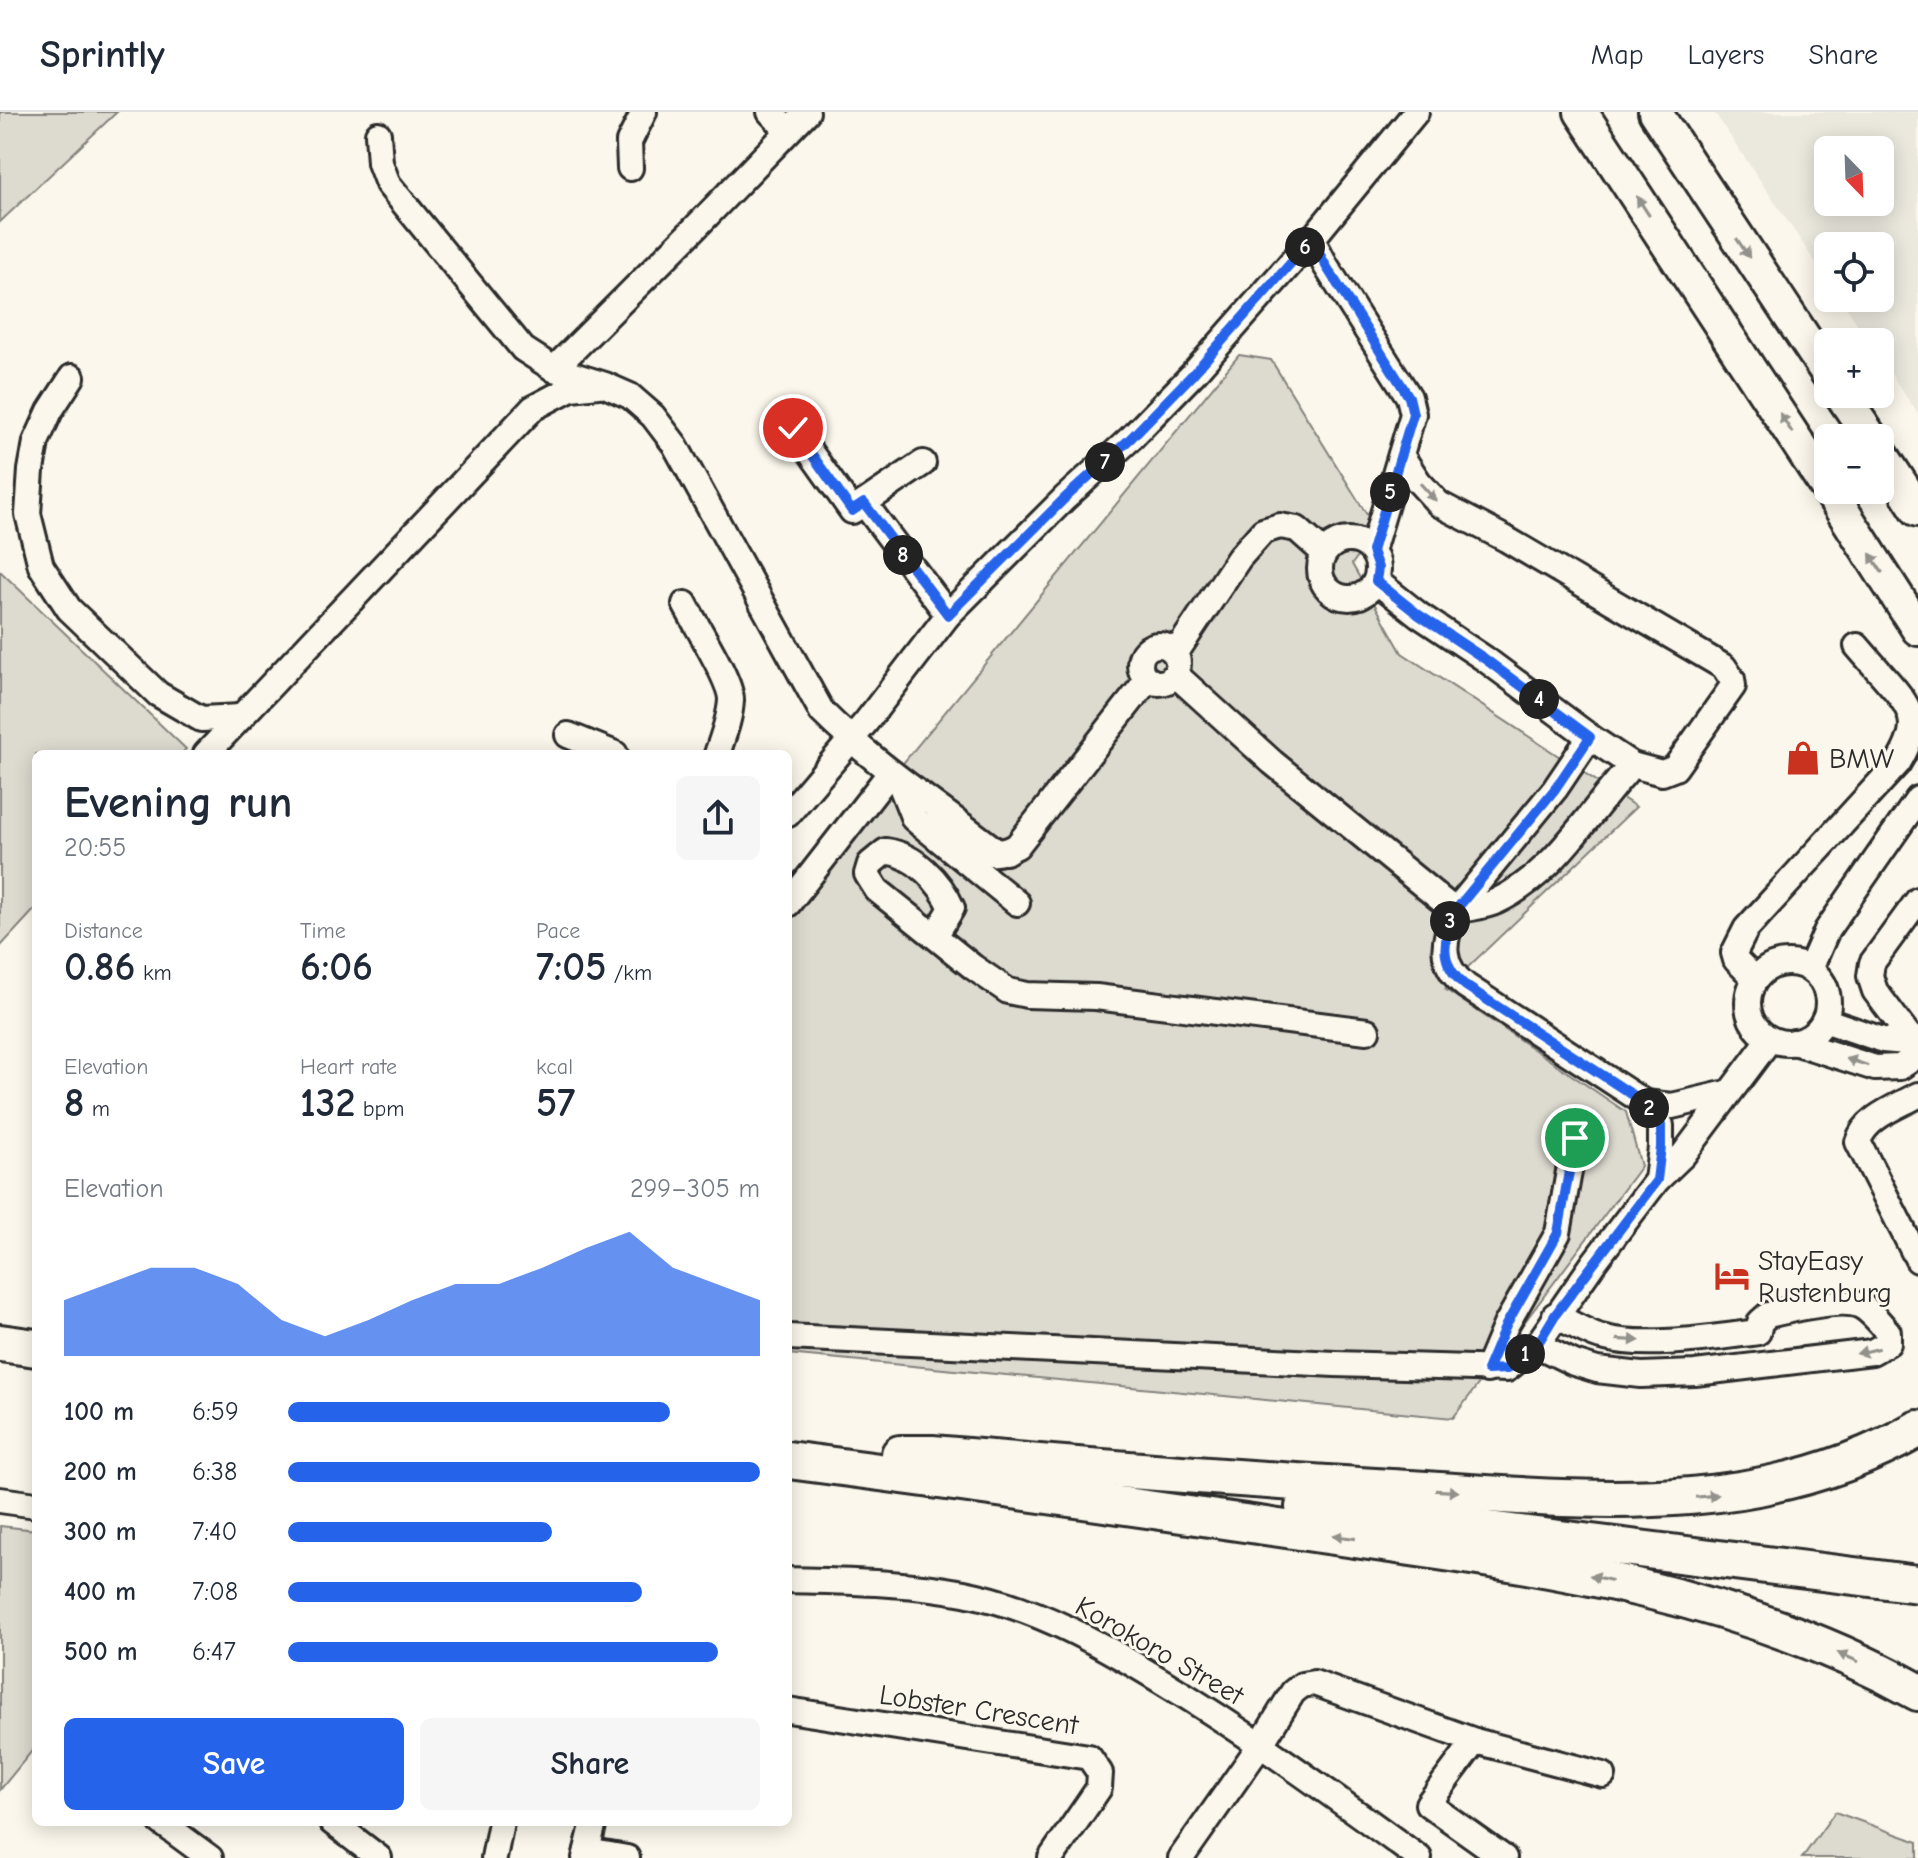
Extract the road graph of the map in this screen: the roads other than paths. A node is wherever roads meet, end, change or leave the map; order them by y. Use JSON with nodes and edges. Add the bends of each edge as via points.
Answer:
{"nodes":[{"id":1,"x":644,"y":112,"type":"edge"},
{"id":2,"x":770,"y":112,"type":"edge"},
{"id":3,"x":807,"y":112,"type":"edge"},
{"id":4,"x":1416,"y":112,"type":"edge"},
{"id":5,"x":1581,"y":112,"type":"edge"},
{"id":6,"x":1655,"y":112,"type":"edge"},
{"id":7,"x":788,"y":131,"type":"junction"},
{"id":8,"x":378,"y":134,"type":"dead end"},
{"id":9,"x":630,"y":168,"type":"dead end"},
{"id":10,"x":1312,"y":239,"type":"junction"},
{"id":11,"x":1814,"y":353,"type":"edge"},
{"id":12,"x":554,"y":369,"type":"junction"},
{"id":13,"x":72,"y":377,"type":"dead end"},
{"id":14,"x":605,"y":385,"type":"junction"},
{"id":15,"x":793,"y":428,"type":"dead end"},
{"id":16,"x":1401,"y":455,"type":"junction"},
{"id":17,"x":923,"y":463,"type":"dead end"},
{"id":18,"x":1814,"y":468,"type":"edge"},
{"id":19,"x":1894,"y":473,"type":"edge"},
{"id":20,"x":864,"y":503,"type":"junction"},
{"id":21,"x":1838,"y":504,"type":"edge"},
{"id":22,"x":1918,"y":510,"type":"edge"},
{"id":23,"x":1372,"y":551,"type":"junction"},
{"id":24,"x":1324,"y":553,"type":"junction"},
{"id":25,"x":1376,"y":581,"type":"junction"},
{"id":26,"x":685,"y":604,"type":"dead end"},
{"id":27,"x":948,"y":615,"type":"junction"},
{"id":28,"x":1918,"y":629,"type":"edge"},
{"id":29,"x":1857,"y":646,"type":"dead end"},
{"id":30,"x":1175,"y":664,"type":"junction"},
{"id":31,"x":1148,"y":679,"type":"junction"},
{"id":32,"x":241,"y":717,"type":"junction"},
{"id":33,"x":568,"y":735,"type":"dead end"},
{"id":34,"x":1590,"y":737,"type":"junction"},
{"id":35,"x":849,"y":739,"type":"junction"},
{"id":36,"x":210,"y":750,"type":"edge"},
{"id":37,"x":605,"y":750,"type":"edge"},
{"id":38,"x":718,"y":750,"type":"edge"},
{"id":39,"x":1632,"y":765,"type":"junction"},
{"id":40,"x":895,"y":777,"type":"junction"},
{"id":41,"x":1917,"y":803,"type":"edge"},
{"id":42,"x":792,"y":809,"type":"edge"},
{"id":43,"x":921,"y":825,"type":"junction"},
{"id":44,"x":1006,"y":852,"type":"junction"},
{"id":45,"x":792,"y":899,"type":"edge"},
{"id":46,"x":1918,"y":900,"type":"edge"},
{"id":47,"x":1017,"y":903,"type":"dead end"},
{"id":48,"x":1455,"y":911,"type":"junction"},
{"id":49,"x":935,"y":936,"type":"dead end"},
{"id":50,"x":1810,"y":969,"type":"junction"},
{"id":51,"x":1755,"y":979,"type":"junction"},
{"id":52,"x":1824,"y":1020,"type":"junction"},
{"id":53,"x":1367,"y":1031,"type":"dead end"},
{"id":54,"x":1770,"y":1039,"type":"junction"},
{"id":55,"x":1794,"y":1042,"type":"junction"},
{"id":56,"x":1918,"y":1042,"type":"edge"},
{"id":57,"x":1918,"y":1055,"type":"edge"},
{"id":58,"x":1727,"y":1093,"type":"junction"},
{"id":59,"x":1918,"y":1095,"type":"edge"},
{"id":60,"x":1645,"y":1103,"type":"junction"},
{"id":61,"x":1575,"y":1138,"type":"dead end"},
{"id":62,"x":1657,"y":1180,"type":"junction"},
{"id":63,"x":1918,"y":1260,"type":"edge"},
{"id":64,"x":1555,"y":1315,"type":"junction"},
{"id":65,"x":1758,"y":1332,"type":"junction"},
{"id":66,"x":792,"y":1337,"type":"edge"},
{"id":67,"x":0,"y":1343,"type":"edge"},
{"id":68,"x":1537,"y":1345,"type":"junction"},
{"id":69,"x":32,"y":1347,"type":"edge"},
{"id":70,"x":1762,"y":1365,"type":"junction"},
{"id":71,"x":1487,"y":1370,"type":"junction"},
{"id":72,"x":1918,"y":1429,"type":"edge"},
{"id":73,"x":792,"y":1448,"type":"edge"},
{"id":74,"x":838,"y":1454,"type":"junction"},
{"id":75,"x":792,"y":1461,"type":"edge"},
{"id":76,"x":0,"y":1500,"type":"edge"},
{"id":77,"x":32,"y":1504,"type":"edge"},
{"id":78,"x":792,"y":1580,"type":"edge"},
{"id":79,"x":1918,"y":1584,"type":"edge"},
{"id":80,"x":1918,"y":1692,"type":"edge"},
{"id":81,"x":792,"y":1711,"type":"edge"},
{"id":82,"x":1475,"y":1741,"type":"junction"},
{"id":83,"x":1261,"y":1744,"type":"junction"},
{"id":84,"x":1603,"y":1775,"type":"dead end"},
{"id":85,"x":166,"y":1826,"type":"edge"},
{"id":86,"x":337,"y":1826,"type":"edge"},
{"id":87,"x":500,"y":1826,"type":"edge"},
{"id":88,"x":593,"y":1826,"type":"edge"},
{"id":89,"x":586,"y":1855,"type":"edge"},
{"id":90,"x":210,"y":1858,"type":"edge"},
{"id":91,"x":379,"y":1858,"type":"edge"},
{"id":92,"x":494,"y":1858,"type":"edge"},
{"id":93,"x":627,"y":1858,"type":"edge"},
{"id":94,"x":1051,"y":1858,"type":"edge"},
{"id":95,"x":1181,"y":1858,"type":"edge"},
{"id":96,"x":1419,"y":1858,"type":"edge"},
{"id":97,"x":1504,"y":1858,"type":"edge"}],
"edges":[{"from":1,"to":9,"type":"street","via":[[629,142]]},
{"from":2,"to":7,"type":"street"},
{"from":3,"to":7,"type":"street"},
{"from":4,"to":10,"type":"street"},
{"from":18,"to":5,"type":"main road","one_way":true},
{"from":6,"to":11,"type":"main road","one_way":true},
{"from":7,"to":12,"type":"street"},
{"from":8,"to":12,"type":"street","via":[[388,184],[523,349]]},
{"from":10,"to":16,"type":"street","via":[[1409,397],[1413,414]]},
{"from":10,"to":27,"type":"street","via":[[1193,374]]},
{"from":12,"to":14,"type":"street"},
{"from":13,"to":32,"type":"street","via":[[36,442],[31,470],[28,514],[41,566],[69,609],[158,694],[201,719]]},
{"from":14,"to":32,"type":"street","via":[[571,388],[533,408]]},
{"from":14,"to":35,"type":"street","via":[[630,396],[675,445],[800,675],[822,712]]},
{"from":15,"to":20,"type":"street","via":[[852,511]]},
{"from":16,"to":23,"type":"street"},
{"from":16,"to":39,"type":"street","one_way":true,"via":[[1439,504],[1729,673],[1733,686],[1675,768],[1662,773]]},
{"from":17,"to":20,"type":"street"},
{"from":19,"to":22,"type":"main road"},
{"from":20,"to":27,"type":"street"},
{"from":28,"to":21,"type":"main road","one_way":true},
{"from":23,"to":24,"type":"street","via":[[1347,540]]},
{"from":23,"to":25,"type":"street"},
{"from":24,"to":25,"type":"street","via":[[1319,571],[1332,594],[1359,597]]},
{"from":24,"to":30,"type":"street","via":[[1297,529],[1263,531],[1239,558]]},
{"from":25,"to":34,"type":"street"},
{"from":26,"to":38,"type":"street","via":[[731,696]]},
{"from":27,"to":35,"type":"street"},
{"from":29,"to":51,"type":"street","via":[[1912,710],[1915,730],[1906,754],[1739,941],[1736,960]]},
{"from":30,"to":31,"type":"street","via":[[1163,682]]},
{"from":30,"to":31,"type":"street","via":[[1163,645],[1156,645],[1144,653],[1141,667]]},
{"from":30,"to":48,"type":"street","via":[[1251,743]]},
{"from":31,"to":44,"type":"street","via":[[1017,846]]},
{"from":32,"to":36,"type":"street"},
{"from":33,"to":37,"type":"street"},
{"from":34,"to":39,"type":"street"},
{"from":34,"to":48,"type":"street","via":[[1555,789]]},
{"from":35,"to":40,"type":"street"},
{"from":35,"to":42,"type":"street"},
{"from":39,"to":48,"type":"street","via":[[1531,880],[1495,902]]},
{"from":40,"to":43,"type":"street"},
{"from":40,"to":44,"type":"street","via":[[996,851]]},
{"from":40,"to":45,"type":"street"},
{"from":41,"to":50,"type":"street","via":[[1827,930]]},
{"from":43,"to":44,"type":"street","via":[[985,853]]},
{"from":43,"to":47,"type":"street"},
{"from":46,"to":56,"type":"street","via":[[1872,963],[1870,976],[1875,991]]},
{"from":48,"to":60,"type":"street","via":[[1445,934],[1452,975]]},
{"from":49,"to":53,"type":"street","via":[[1008,991]]},
{"from":50,"to":51,"type":"street","via":[[1775,965]]},
{"from":50,"to":52,"type":"street","via":[[1826,992]]},
{"from":51,"to":54,"type":"street","via":[[1747,1005],[1758,1031]]},
{"from":52,"to":55,"type":"street","via":[[1807,1038]]},
{"from":52,"to":56,"type":"street","via":[[1883,1040]]},
{"from":54,"to":55,"type":"street"},
{"from":54,"to":58,"type":"street"},
{"from":57,"to":55,"type":"street","one_way":true,"via":[[1900,1067],[1875,1068]]},
{"from":58,"to":60,"type":"street","via":[[1672,1106]]},
{"from":58,"to":62,"type":"street","via":[[1683,1155]]},
{"from":59,"to":63,"type":"street","via":[[1868,1123],[1858,1142]]},
{"from":60,"to":62,"type":"street","via":[[1661,1125]]},
{"from":61,"to":71,"type":"street","via":[[1558,1233]]},
{"from":62,"to":64,"type":"street"},
{"from":64,"to":65,"type":"street","one_way":true,"via":[[1600,1337],[1623,1341]]},
{"from":64,"to":68,"type":"street"},
{"from":65,"to":70,"type":"street"},
{"from":65,"to":70,"type":"street","one_way":true,"via":[[1768,1315],[1849,1303],[1863,1307],[1888,1332],[1888,1343],[1872,1352]]},
{"from":66,"to":71,"type":"street"},
{"from":67,"to":69,"type":"highway"},
{"from":68,"to":70,"type":"street","via":[[1597,1370],[1641,1375]]},
{"from":68,"to":71,"type":"street","via":[[1507,1369]]},
{"from":74,"to":72,"type":"highway","one_way":true,"via":[[932,1454],[1265,1481],[1634,1500],[1716,1495],[1795,1480],[1849,1462]]},
{"from":73,"to":74,"type":"highway"},
{"from":74,"to":79,"type":"highway"},
{"from":80,"to":75,"type":"highway","one_way":true,"via":[[1766,1623],[1591,1576]]},
{"from":76,"to":77,"type":"street"},
{"from":78,"to":83,"type":"street","name":"Korokoro Street","via":[[881,1583],[966,1594],[1042,1618],[1097,1642]]},
{"from":81,"to":94,"type":"street","name":"Lobster Crescent","via":[[1089,1757],[1100,1773],[1099,1788]]},
{"from":82,"to":83,"type":"street","via":[[1314,1683],[1293,1692]]},
{"from":82,"to":84,"type":"street"},
{"from":82,"to":97,"type":"street","via":[[1428,1804]]},
{"from":83,"to":95,"type":"street"},
{"from":83,"to":96,"type":"street","name":"Korokoro Street"},
{"from":85,"to":90,"type":"street"},
{"from":86,"to":91,"type":"street"},
{"from":87,"to":92,"type":"street"},
{"from":88,"to":89,"type":"street"},
{"from":89,"to":93,"type":"street"}]}
